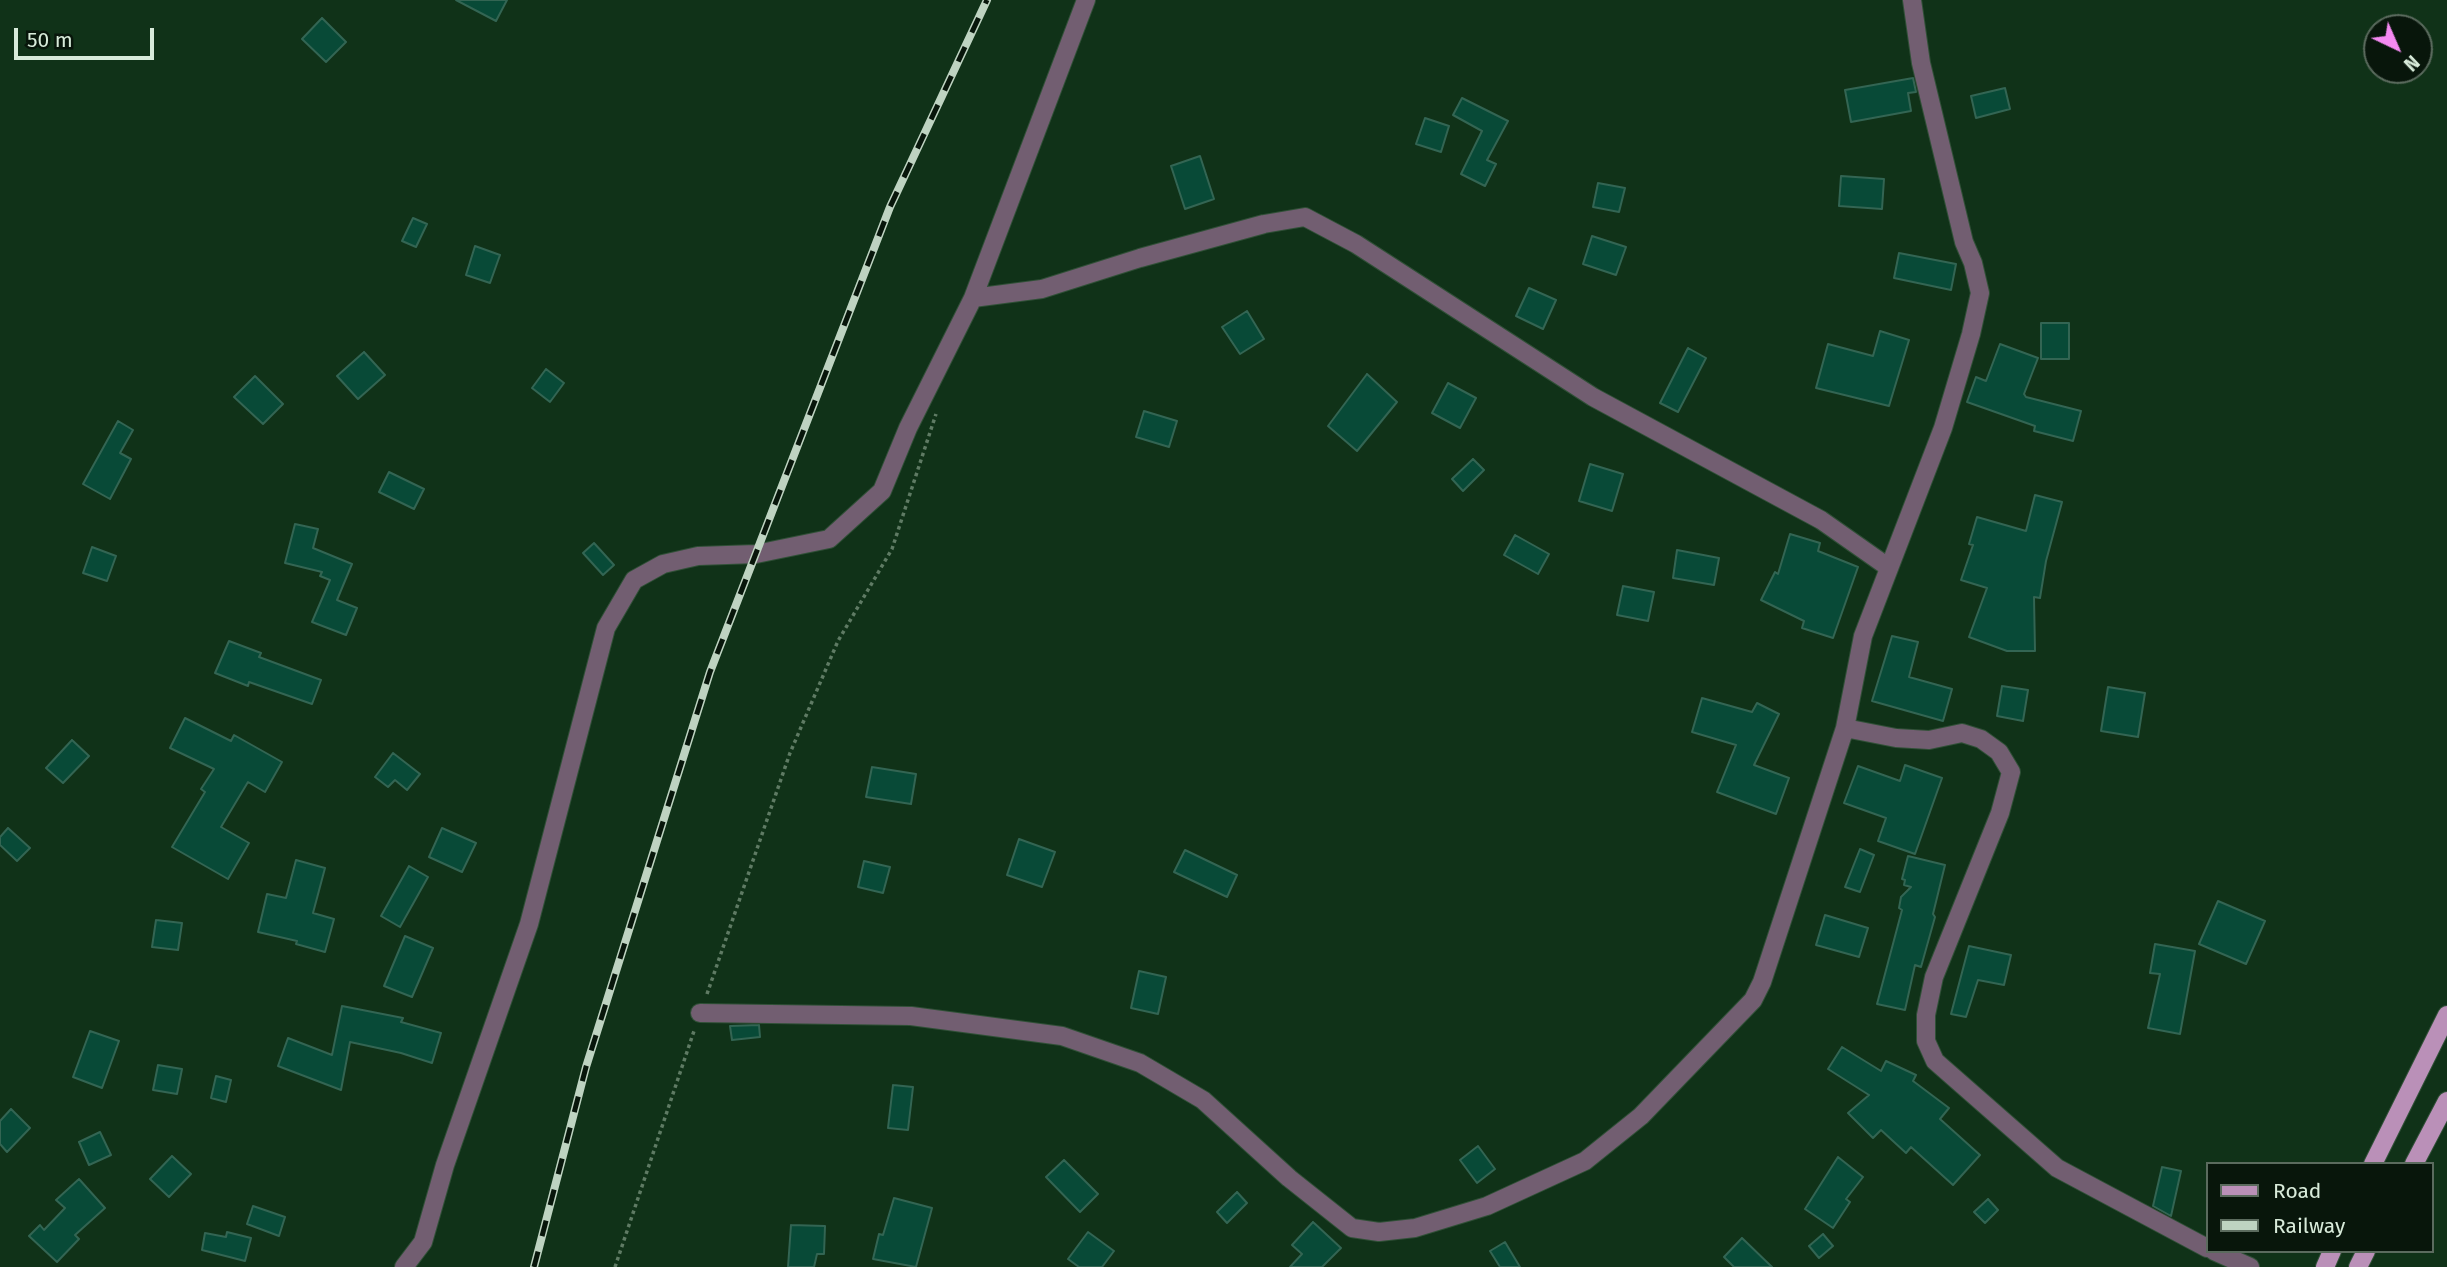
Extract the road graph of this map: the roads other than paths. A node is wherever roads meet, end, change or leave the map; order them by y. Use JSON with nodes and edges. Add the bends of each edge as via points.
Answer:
{"nodes":[{"id":1,"x":1086,"y":0,"type":"edge"},
{"id":2,"x":1912,"y":0,"type":"edge"},
{"id":3,"x":973,"y":298,"type":"junction"},
{"id":4,"x":1888,"y":567,"type":"junction"},
{"id":5,"x":1845,"y":728,"type":"junction"},
{"id":6,"x":700,"y":1013,"type":"road end"},
{"id":7,"x":2447,"y":1015,"type":"edge"},
{"id":8,"x":2447,"y":1101,"type":"edge"},
{"id":9,"x":2375,"y":1162,"type":"edge"},
{"id":10,"x":2415,"y":1162,"type":"edge"},
{"id":11,"x":2206,"y":1247,"type":"edge"},
{"id":12,"x":2218,"y":1253,"type":"edge"},
{"id":13,"x":404,"y":1267,"type":"edge"},
{"id":14,"x":2250,"y":1267,"type":"edge"}],
"edges":[{"from":1,"to":3,"type":"street"},
{"from":2,"to":4,"type":"street","via":[[1921,63],[1980,293],[1943,428]]},
{"from":3,"to":4,"type":"street","via":[[1042,289],[1140,258],[1304,217],[1356,244],[1593,397],[1821,520]]},
{"from":3,"to":13,"type":"street","via":[[882,491],[855,519],[829,539],[756,554],[698,556],[663,564],[634,580],[606,628],[529,924],[423,1242]]},
{"from":4,"to":5,"type":"street","via":[[1863,636]]},
{"from":5,"to":6,"type":"street","via":[[1753,999],[1642,1115],[1585,1161],[1487,1206],[1415,1228],[1379,1232],[1352,1228],[1203,1100],[1140,1062],[1062,1036],[911,1016]]},
{"from":5,"to":11,"type":"street","via":[[1929,740],[1962,733],[1999,752],[2011,772],[2000,813],[1934,977],[1926,1041],[1935,1061],[2057,1168]]},
{"from":7,"to":9,"type":"main road"},
{"from":8,"to":10,"type":"main road"},
{"from":12,"to":14,"type":"street"}]}
